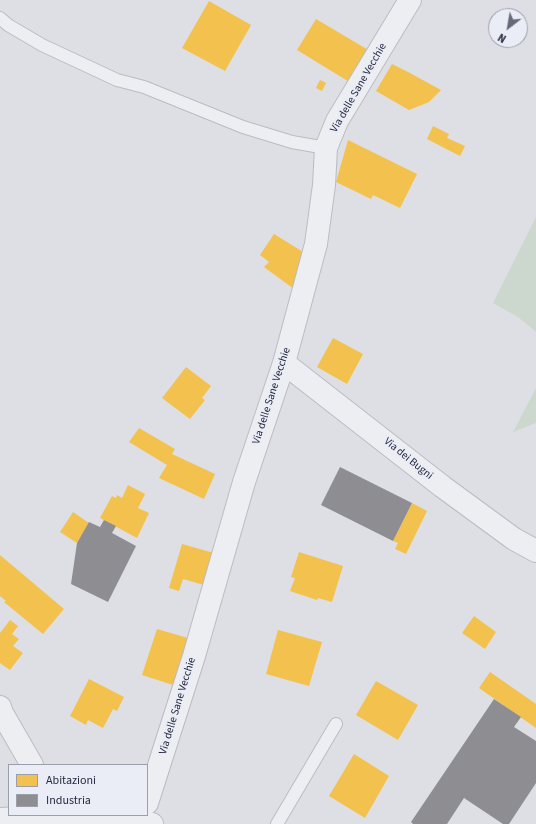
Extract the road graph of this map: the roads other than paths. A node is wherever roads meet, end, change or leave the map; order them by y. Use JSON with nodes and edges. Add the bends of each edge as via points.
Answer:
{"nodes":[{"id":1,"x":410,"y":0,"type":"edge"},
{"id":2,"x":0,"y":18,"type":"edge"},
{"id":3,"x":326,"y":148,"type":"junction"},
{"id":4,"x":284,"y":362,"type":"junction"},
{"id":5,"x":536,"y":551,"type":"edge"},
{"id":6,"x":0,"y":707,"type":"edge"},
{"id":7,"x":336,"y":724,"type":"dead end"},
{"id":8,"x":31,"y":764,"type":"edge"},
{"id":9,"x":148,"y":807,"type":"edge"},
{"id":10,"x":66,"y":816,"type":"edge"},
{"id":11,"x":145,"y":817,"type":"edge"},
{"id":12,"x":0,"y":819,"type":"edge"},
{"id":13,"x":276,"y":824,"type":"edge"}],
"edges":[{"from":1,"to":3,"type":"street","name":"Via delle Sane Vecchie","via":[[337,121]]},
{"from":2,"to":3,"type":"lane","via":[[42,45],[117,80],[144,87],[243,127],[285,140]]},
{"from":3,"to":4,"type":"street","name":"Via delle Sane Vecchie","via":[[316,244]]},
{"from":4,"to":5,"type":"street","name":"Via dei Bugni","via":[[443,487],[514,539]]},
{"from":4,"to":9,"type":"street","name":"Via delle Sane Vecchie","via":[[244,482]]},
{"from":6,"to":8,"type":"street"},
{"from":7,"to":13,"type":"lane"},
{"from":10,"to":11,"type":"street"},
{"from":10,"to":12,"type":"street"}]}
